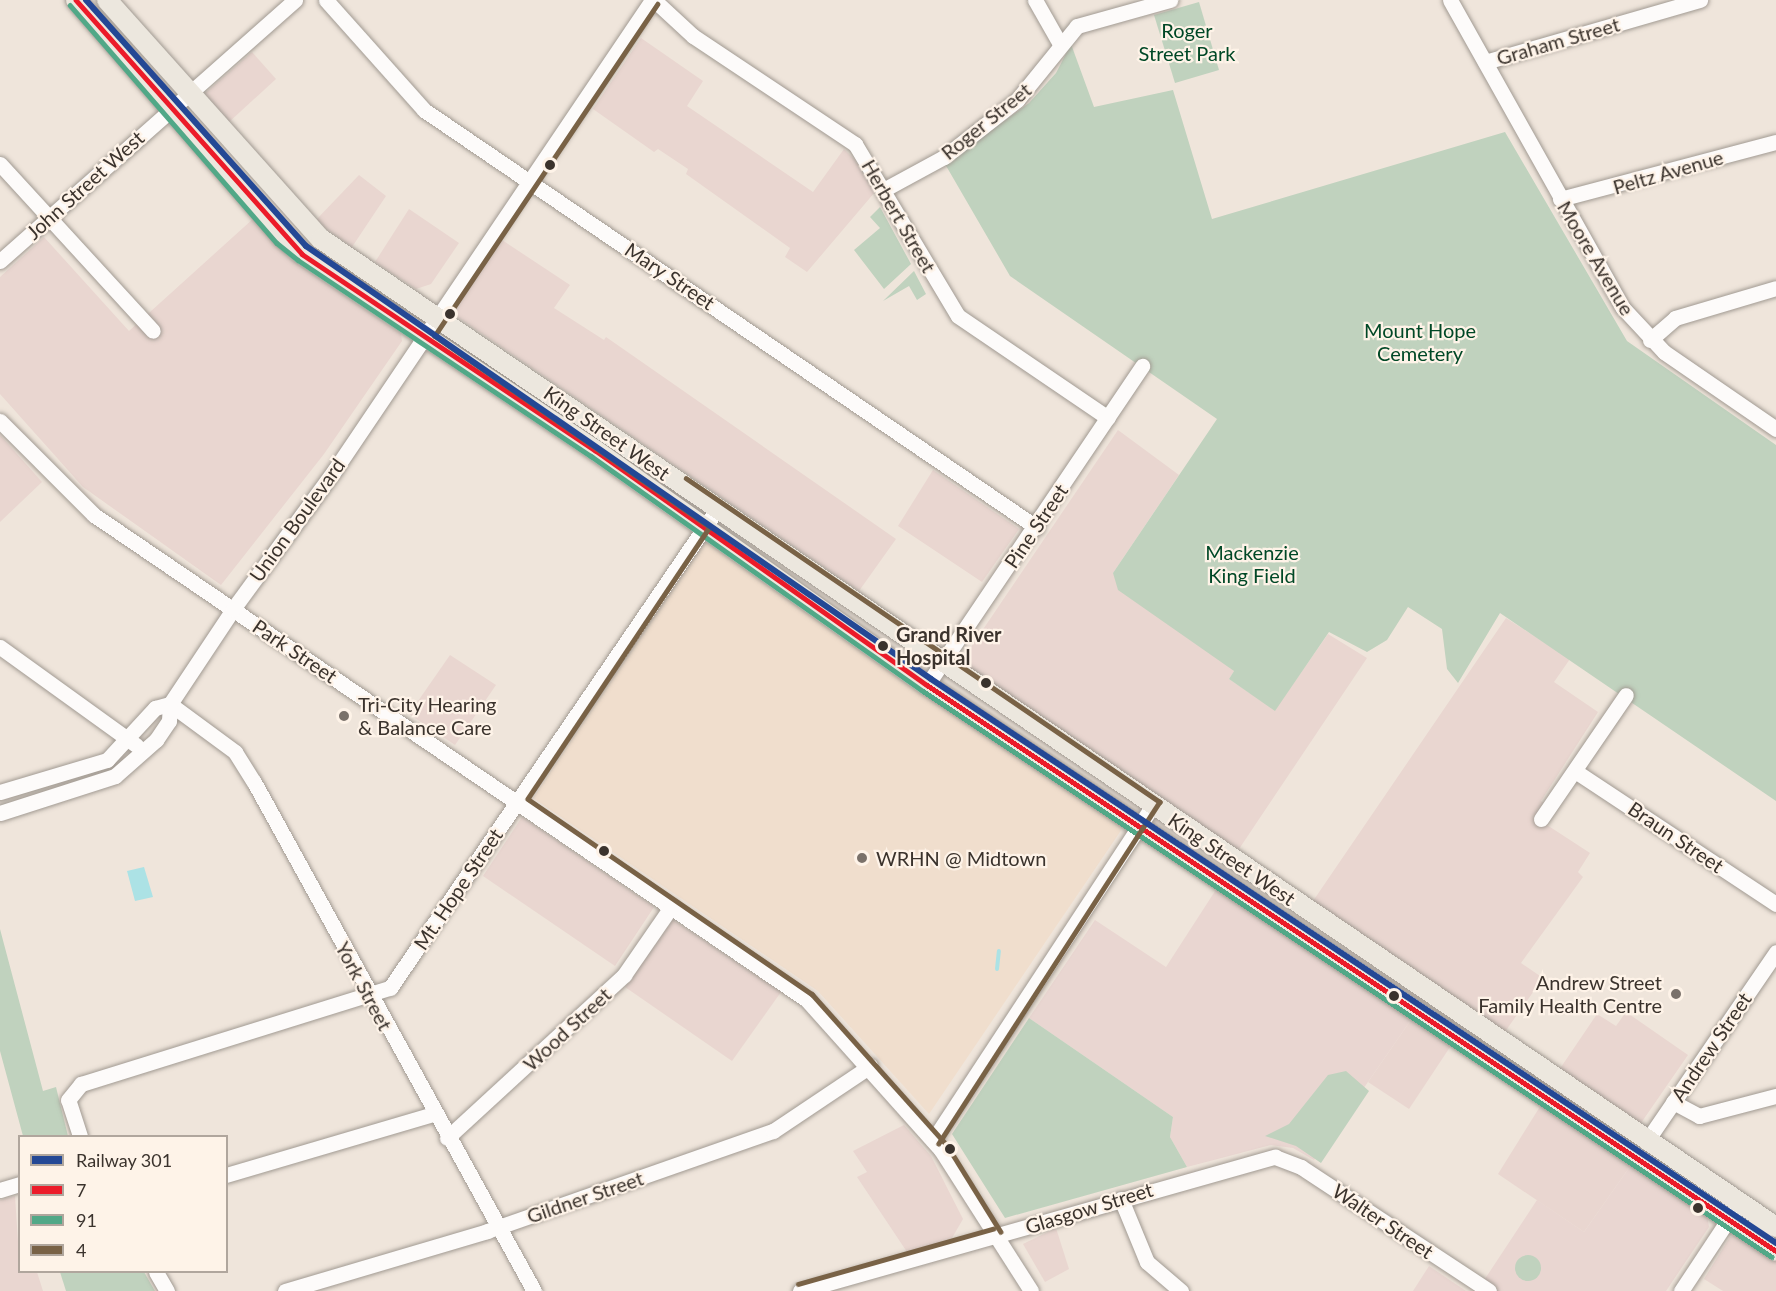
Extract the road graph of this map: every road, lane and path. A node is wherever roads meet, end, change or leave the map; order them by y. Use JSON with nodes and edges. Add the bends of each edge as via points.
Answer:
{"nodes":[{"id":1,"x":76,"y":0,"type":"edge"},
{"id":2,"x":107,"y":0,"type":"edge"},
{"id":3,"x":295,"y":0,"type":"edge"},
{"id":4,"x":326,"y":0,"type":"edge"},
{"id":5,"x":653,"y":0,"type":"edge"},
{"id":6,"x":1035,"y":0,"type":"edge"},
{"id":7,"x":1170,"y":0,"type":"edge"},
{"id":8,"x":1450,"y":0,"type":"edge"},
{"id":9,"x":1700,"y":0,"type":"edge"},
{"id":10,"x":1060,"y":44,"type":"junction"},
{"id":11,"x":1485,"y":62,"type":"junction"},
{"id":12,"x":190,"y":92,"type":"junction"},
{"id":13,"x":170,"y":109,"type":"junction"},
{"id":14,"x":1776,"y":142,"type":"edge"},
{"id":15,"x":0,"y":164,"type":"edge"},
{"id":16,"x":528,"y":181,"type":"junction"},
{"id":17,"x":885,"y":189,"type":"junction"},
{"id":18,"x":1560,"y":199,"type":"junction"},
{"id":19,"x":48,"y":219,"type":"junction"},
{"id":20,"x":0,"y":261,"type":"edge"},
{"id":21,"x":1776,"y":288,"type":"edge"},
{"id":22,"x":438,"y":317,"type":"junction"},
{"id":23,"x":153,"y":331,"type":"dead end"},
{"id":24,"x":425,"y":338,"type":"junction"},
{"id":25,"x":1650,"y":340,"type":"junction"},
{"id":26,"x":1142,"y":366,"type":"dead end"},
{"id":27,"x":1108,"y":418,"type":"junction"},
{"id":28,"x":0,"y":421,"type":"edge"},
{"id":29,"x":1776,"y":429,"type":"edge"},
{"id":30,"x":717,"y":509,"type":"junction"},
{"id":31,"x":1036,"y":527,"type":"junction"},
{"id":32,"x":703,"y":528,"type":"junction"},
{"id":33,"x":233,"y":609,"type":"junction"},
{"id":34,"x":0,"y":647,"type":"edge"},
{"id":35,"x":944,"y":662,"type":"junction"},
{"id":36,"x":927,"y":685,"type":"junction"},
{"id":37,"x":1626,"y":695,"type":"dead end"},
{"id":38,"x":170,"y":704,"type":"junction"},
{"id":39,"x":130,"y":740,"type":"junction"},
{"id":40,"x":145,"y":753,"type":"junction"},
{"id":41,"x":1575,"y":771,"type":"junction"},
{"id":42,"x":0,"y":792,"type":"edge"},
{"id":43,"x":518,"y":801,"type":"junction"},
{"id":44,"x":1153,"y":805,"type":"junction"},
{"id":45,"x":0,"y":813,"type":"edge"},
{"id":46,"x":1541,"y":819,"type":"dead end"},
{"id":47,"x":1139,"y":825,"type":"junction"},
{"id":48,"x":1776,"y":904,"type":"edge"},
{"id":49,"x":671,"y":907,"type":"junction"},
{"id":50,"x":1776,"y":952,"type":"edge"},
{"id":51,"x":370,"y":997,"type":"junction"},
{"id":52,"x":870,"y":1066,"type":"junction"},
{"id":53,"x":1776,"y":1096,"type":"edge"},
{"id":54,"x":1673,"y":1102,"type":"junction"},
{"id":55,"x":433,"y":1114,"type":"junction"},
{"id":56,"x":79,"y":1135,"type":"edge"},
{"id":57,"x":447,"y":1138,"type":"junction"},
{"id":58,"x":933,"y":1140,"type":"junction"},
{"id":59,"x":1646,"y":1142,"type":"junction"},
{"id":60,"x":1275,"y":1157,"type":"joint"},
{"id":61,"x":228,"y":1174,"type":"edge"},
{"id":62,"x":18,"y":1185,"type":"edge"},
{"id":63,"x":0,"y":1190,"type":"edge"},
{"id":64,"x":1121,"y":1199,"type":"junction"},
{"id":65,"x":1740,"y":1203,"type":"junction"},
{"id":66,"x":1727,"y":1219,"type":"junction"},
{"id":67,"x":498,"y":1227,"type":"junction"},
{"id":68,"x":1776,"y":1227,"type":"edge"},
{"id":69,"x":994,"y":1236,"type":"junction"},
{"id":70,"x":1776,"y":1251,"type":"edge"},
{"id":71,"x":157,"y":1273,"type":"edge"},
{"id":72,"x":1027,"y":1289,"type":"edge"},
{"id":73,"x":167,"y":1291,"type":"edge"},
{"id":74,"x":285,"y":1291,"type":"edge"},
{"id":75,"x":534,"y":1291,"type":"edge"},
{"id":76,"x":800,"y":1291,"type":"edge"},
{"id":77,"x":1181,"y":1291,"type":"edge"},
{"id":78,"x":1489,"y":1291,"type":"edge"},
{"id":79,"x":1680,"y":1291,"type":"edge"}],
"edges":[{"from":1,"to":13,"type":"main road","name":"King Street West"},
{"from":2,"to":12,"type":"main road","name":"King Street West"},
{"from":3,"to":12,"type":"street","name":"John Street West"},
{"from":4,"to":16,"type":"street","name":"Mary Street","via":[[424,110]]},
{"from":5,"to":16,"type":"street","name":"Union Boulevard"},
{"from":5,"to":17,"type":"street","name":"Herbert Street","via":[[693,36],[855,144]]},
{"from":6,"to":10,"type":"street"},
{"from":7,"to":10,"type":"street","name":"Roger Street","via":[[1077,26]]},
{"from":8,"to":11,"type":"street","name":"Moore Avenue"},
{"from":9,"to":11,"type":"street","name":"Graham Street"},
{"from":10,"to":17,"type":"street","name":"Roger Street","via":[[1017,100],[944,157]]},
{"from":11,"to":18,"type":"street","name":"Moore Avenue"},
{"from":12,"to":13,"type":"street","name":"John Street West"},
{"from":12,"to":22,"type":"main road","name":"King Street West","via":[[310,230]]},
{"from":13,"to":19,"type":"street","name":"John Street West"},
{"from":13,"to":24,"type":"main road","name":"King Street West","via":[[283,238]]},
{"from":14,"to":18,"type":"street","name":"Peltz Avenue"},
{"from":15,"to":19,"type":"street"},
{"from":16,"to":22,"type":"street","name":"Union Boulevard"},
{"from":16,"to":31,"type":"street","name":"Mary Street"},
{"from":17,"to":27,"type":"street","name":"Herbert Street","via":[[958,316]]},
{"from":18,"to":25,"type":"street","name":"Moore Avenue","via":[[1623,308]]},
{"from":19,"to":20,"type":"street","name":"John Street West"},
{"from":19,"to":23,"type":"street"},
{"from":21,"to":25,"type":"street","via":[[1675,318]]},
{"from":22,"to":24,"type":"street","name":"Union Boulevard"},
{"from":22,"to":30,"type":"main road","name":"King Street West"},
{"from":24,"to":32,"type":"main road","name":"King Street West"},
{"from":24,"to":33,"type":"street","name":"Union Boulevard"},
{"from":25,"to":29,"type":"street","name":"Moore Avenue"},
{"from":26,"to":27,"type":"street","name":"Pine Street"},
{"from":27,"to":31,"type":"street","name":"Pine Street"},
{"from":28,"to":33,"type":"street","name":"Park Street","via":[[79,504]]},
{"from":30,"to":32,"type":"street","name":"Mt. Hope Street"},
{"from":30,"to":35,"type":"main road","name":"King Street West"},
{"from":31,"to":35,"type":"street","name":"Pine Street"},
{"from":32,"to":36,"type":"main road","name":"King Street West"},
{"from":32,"to":43,"type":"street","name":"Mt. Hope Street"},
{"from":33,"to":38,"type":"street","name":"Union Boulevard"},
{"from":33,"to":43,"type":"street","name":"Park Street"},
{"from":34,"to":39,"type":"street"},
{"from":35,"to":36,"type":"street","name":"Pine Street"},
{"from":35,"to":44,"type":"main road","name":"King Street West"},
{"from":36,"to":47,"type":"main road","name":"King Street West"},
{"from":37,"to":41,"type":"street"},
{"from":38,"to":39,"type":"street","name":"Union Boulevard","via":[[155,708]]},
{"from":38,"to":40,"type":"street","name":"Union Boulevard","via":[[169,721]]},
{"from":38,"to":51,"type":"street","name":"York Street","via":[[236,752]]},
{"from":39,"to":40,"type":"street"},
{"from":39,"to":42,"type":"street","name":"Union Boulevard","via":[[99,764]]},
{"from":40,"to":45,"type":"street","name":"Union Boulevard","via":[[98,784]]},
{"from":41,"to":46,"type":"street"},
{"from":41,"to":48,"type":"street","name":"Braun Street"},
{"from":43,"to":49,"type":"street","name":"Park Street"},
{"from":43,"to":51,"type":"street","name":"Mt. Hope Street","via":[[396,982],[384,994]]},
{"from":44,"to":47,"type":"street"},
{"from":44,"to":59,"type":"main road","name":"King Street West"},
{"from":47,"to":58,"type":"street"},
{"from":47,"to":66,"type":"main road","name":"King Street West"},
{"from":49,"to":52,"type":"street","name":"Park Street","via":[[795,990]]},
{"from":49,"to":57,"type":"street","name":"Wood Street","via":[[624,975]]},
{"from":50,"to":54,"type":"street","name":"Andrew Street"},
{"from":51,"to":55,"type":"street","name":"York Street"},
{"from":51,"to":56,"type":"street","name":"Mt. Hope Street","via":[[81,1084],[70,1095],[70,1109]]},
{"from":52,"to":58,"type":"street","name":"Park Street"},
{"from":52,"to":67,"type":"street","name":"Gildner Street","via":[[773,1131]]},
{"from":53,"to":54,"type":"street","via":[[1699,1116]]},
{"from":54,"to":59,"type":"street","name":"Andrew Street"},
{"from":55,"to":57,"type":"street","name":"York Street"},
{"from":55,"to":61,"type":"street"},
{"from":57,"to":67,"type":"street","name":"York Street"},
{"from":58,"to":69,"type":"street","name":"Park Street"},
{"from":59,"to":65,"type":"main road","name":"King Street West"},
{"from":60,"to":64,"type":"street","name":"Glasgow Street"},
{"from":60,"to":78,"type":"street","name":"Walter Street","via":[[1301,1167]]},
{"from":62,"to":63,"type":"street"},
{"from":64,"to":69,"type":"street","name":"Glasgow Street"},
{"from":64,"to":77,"type":"street","via":[[1147,1262]]},
{"from":65,"to":66,"type":"street"},
{"from":65,"to":68,"type":"main road","name":"King Street West"},
{"from":66,"to":70,"type":"main road","name":"King Street West"},
{"from":66,"to":79,"type":"street"},
{"from":67,"to":74,"type":"street","name":"Gildner Street"},
{"from":67,"to":75,"type":"street","name":"York Street"},
{"from":69,"to":72,"type":"street","name":"Park Street"},
{"from":69,"to":76,"type":"street","name":"Glasgow Street"},
{"from":71,"to":73,"type":"street"}]}
